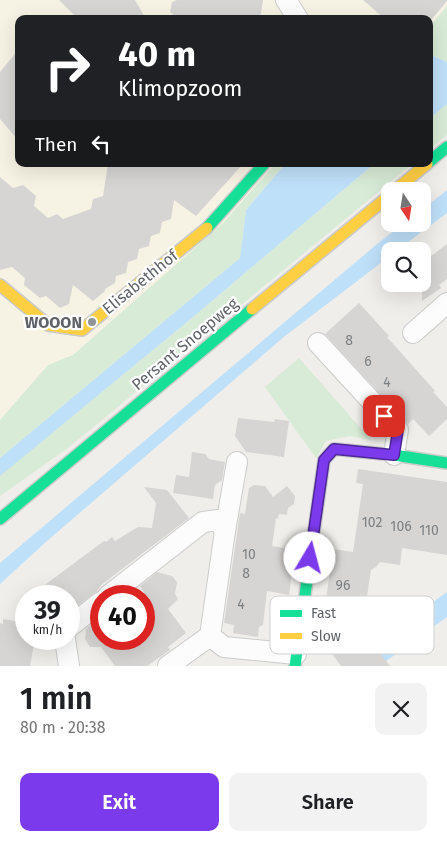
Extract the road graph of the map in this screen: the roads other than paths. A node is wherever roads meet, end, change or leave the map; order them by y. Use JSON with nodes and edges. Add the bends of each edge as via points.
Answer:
{"nodes":[{"id":1,"x":286,"y":0,"type":"edge"},
{"id":2,"x":295,"y":15,"type":"edge"},
{"id":3,"x":447,"y":147,"type":"edge"},
{"id":4,"x":433,"y":159,"type":"edge"},
{"id":5,"x":261,"y":167,"type":"edge"},
{"id":6,"x":423,"y":167,"type":"edge"},
{"id":7,"x":405,"y":182,"type":"edge"},
{"id":8,"x":381,"y":202,"type":"edge"},
{"id":9,"x":0,"y":285,"type":"edge"},
{"id":10,"x":447,"y":303,"type":"edge"},
{"id":11,"x":413,"y":333,"type":"dead end"},
{"id":12,"x":318,"y":343,"type":"dead end"},
{"id":13,"x":394,"y":455,"type":"junction"},
{"id":14,"x":237,"y":462,"type":"dead end"},
{"id":15,"x":447,"y":463,"type":"edge"},
{"id":16,"x":0,"y":519,"type":"edge"},
{"id":17,"x":225,"y":532,"type":"junction"},
{"id":18,"x":122,"y":585,"type":"edge"},
{"id":19,"x":305,"y":596,"type":"edge"},
{"id":20,"x":90,"y":611,"type":"edge"},
{"id":21,"x":80,"y":618,"type":"edge"},
{"id":22,"x":210,"y":636,"type":"junction"},
{"id":23,"x":67,"y":650,"type":"edge"},
{"id":24,"x":296,"y":660,"type":"edge"},
{"id":25,"x":69,"y":666,"type":"edge"},
{"id":26,"x":168,"y":666,"type":"edge"}],
"edges":[{"from":1,"to":2,"type":"street"},
{"from":3,"to":4,"type":"street"},
{"from":5,"to":9,"type":"street","name":"Elisabethhof","via":[[207,228],[82,330],[48,325]]},
{"from":6,"to":7,"type":"street"},
{"from":8,"to":16,"type":"street","name":"Persant Snoepweg"},
{"from":10,"to":11,"type":"street"},
{"from":12,"to":13,"type":"street","via":[[398,430]]},
{"from":13,"to":15,"type":"street"},
{"from":13,"to":19,"type":"street","via":[[334,449],[324,460]]},
{"from":14,"to":17,"type":"street"},
{"from":17,"to":18,"type":"street","via":[[218,520],[203,522]]},
{"from":17,"to":22,"type":"street"},
{"from":20,"to":21,"type":"street"},
{"from":22,"to":24,"type":"street","via":[[224,647]]},
{"from":22,"to":26,"type":"street"},
{"from":23,"to":25,"type":"street"}]}
